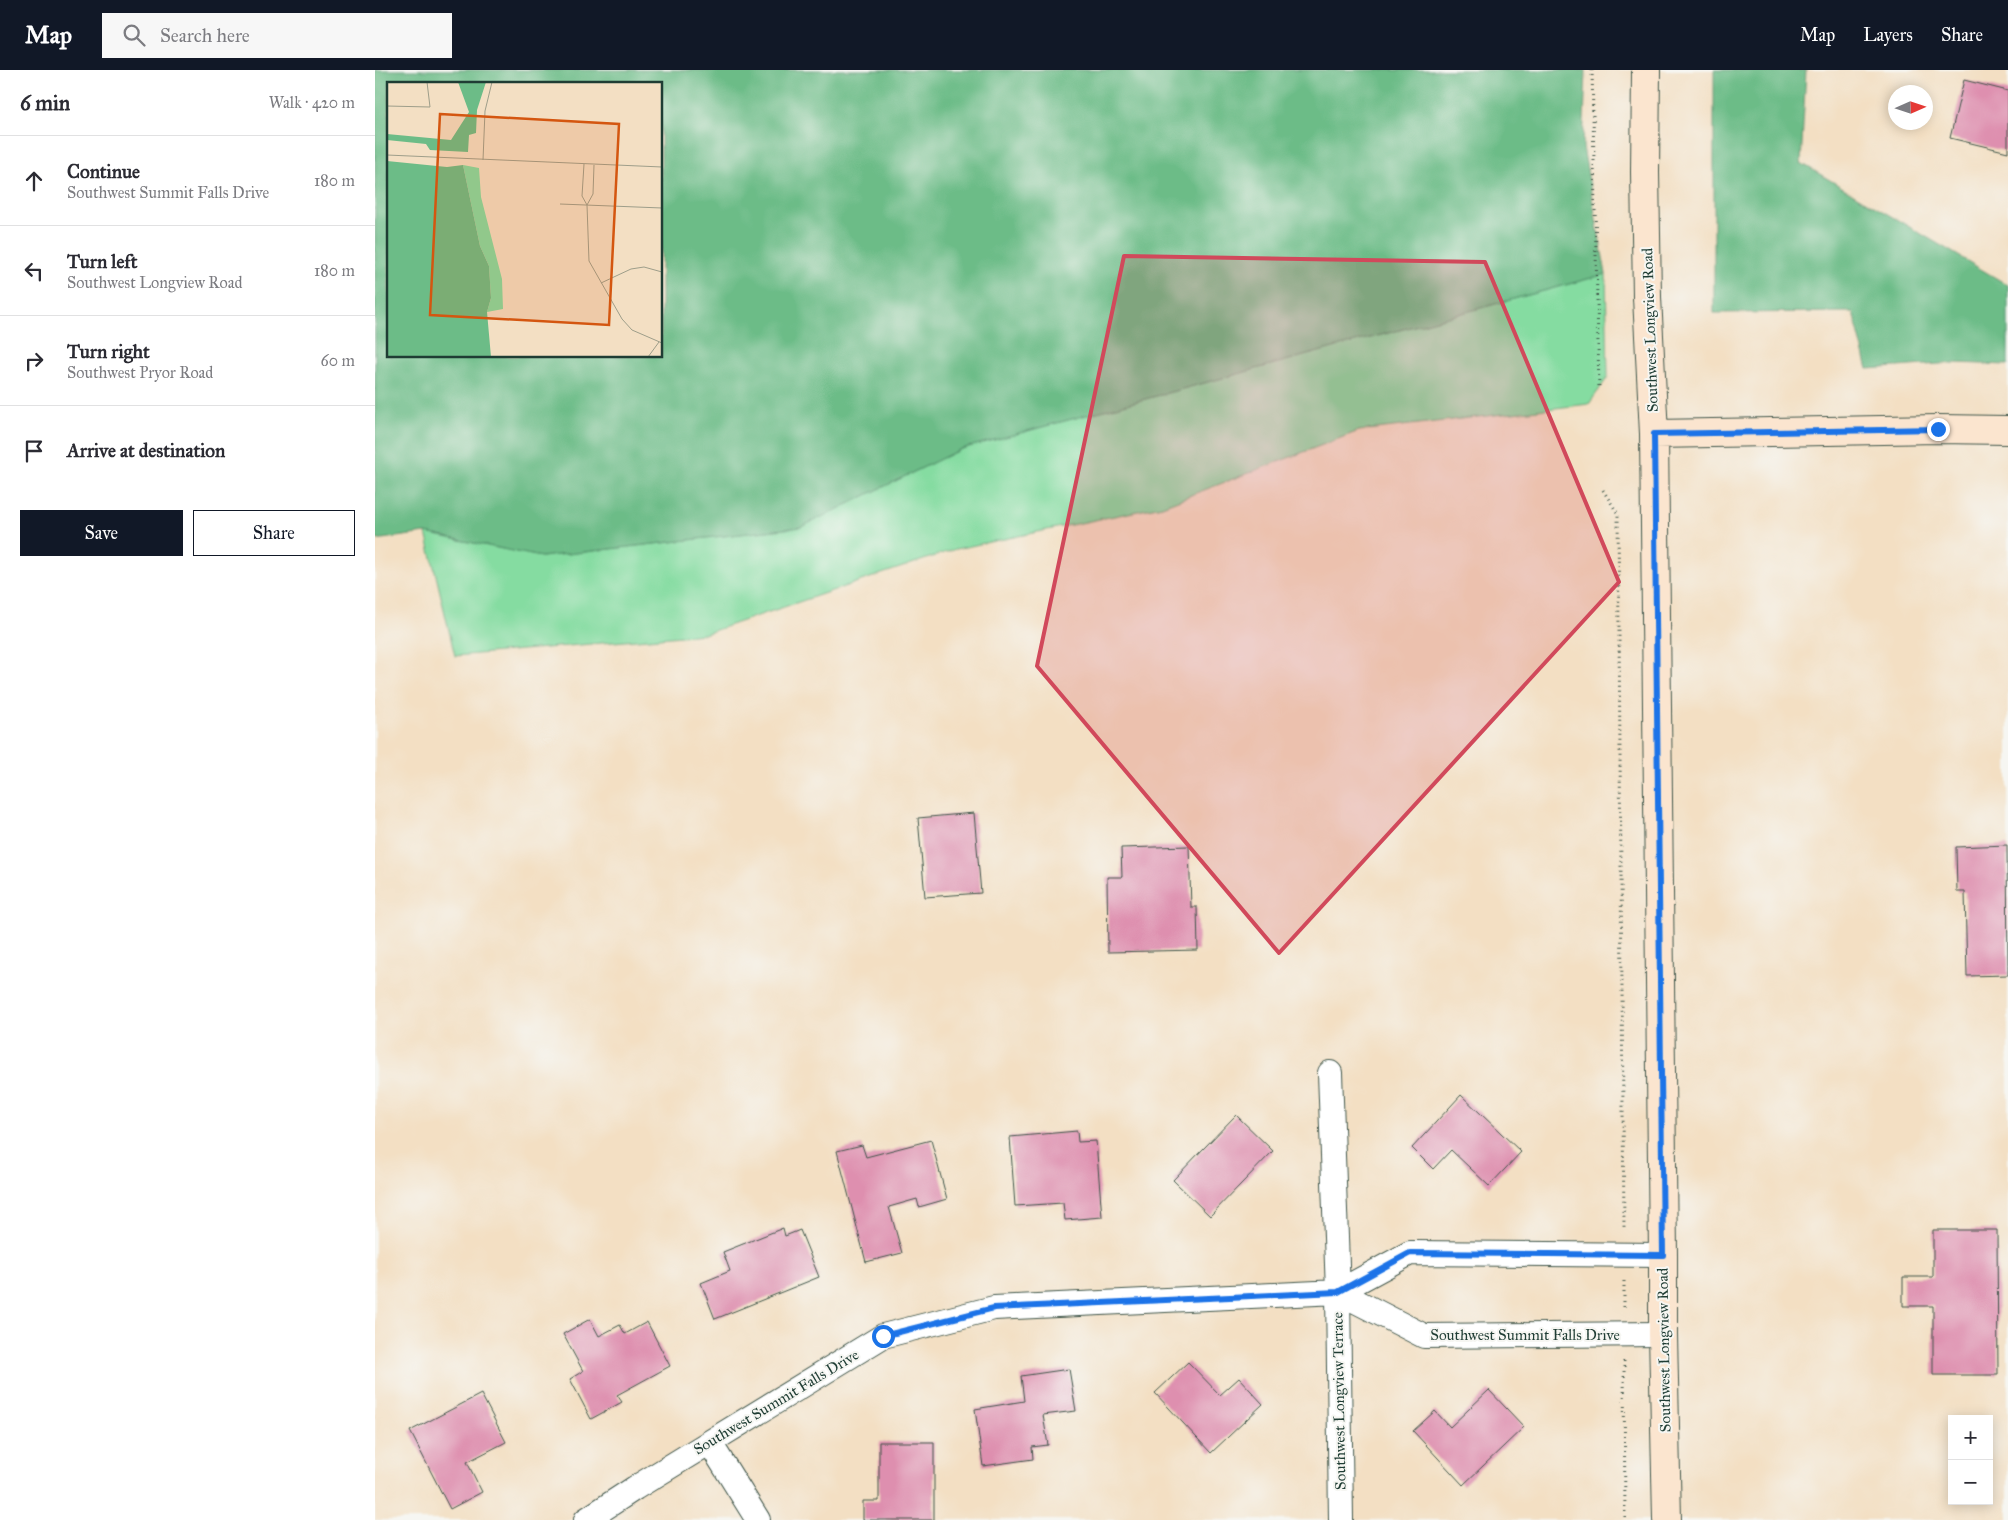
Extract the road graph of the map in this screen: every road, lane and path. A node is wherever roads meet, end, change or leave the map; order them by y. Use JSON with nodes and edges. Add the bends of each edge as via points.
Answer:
{"nodes":[{"id":1,"x":1592,"y":70,"type":"edge"},
{"id":2,"x":1646,"y":70,"type":"edge"},
{"id":3,"x":1599,"y":390,"type":"dead end"},
{"id":4,"x":2008,"y":430,"type":"edge"},
{"id":5,"x":1654,"y":434,"type":"junction"},
{"id":6,"x":1603,"y":490,"type":"dead end"},
{"id":7,"x":1330,"y":1072,"type":"dead end"},
{"id":8,"x":1624,"y":1254,"type":"junction"},
{"id":9,"x":1663,"y":1255,"type":"junction"},
{"id":10,"x":1338,"y":1292,"type":"junction"},
{"id":11,"x":1663,"y":1334,"type":"junction"},
{"id":12,"x":1624,"y":1335,"type":"junction"},
{"id":13,"x":710,"y":1443,"type":"junction"},
{"id":14,"x":586,"y":1520,"type":"edge"},
{"id":15,"x":758,"y":1520,"type":"edge"},
{"id":16,"x":1341,"y":1520,"type":"edge"},
{"id":17,"x":1625,"y":1520,"type":"edge"},
{"id":18,"x":1667,"y":1520,"type":"edge"}],
"edges":[{"from":1,"to":3,"type":"path"},
{"from":2,"to":5,"type":"street","name":"Southwest Longview Road","via":[[1647,298]]},
{"from":4,"to":5,"type":"street"},
{"from":5,"to":9,"type":"street","name":"Southwest Longview Road"},
{"from":6,"to":8,"type":"path","via":[[1618,514]]},
{"from":7,"to":10,"type":"street","name":"Southwest Longview Terrace"},
{"from":8,"to":9,"type":"street","name":"Southwest Summit Falls Drive"},
{"from":8,"to":10,"type":"street","name":"Southwest Summit Falls Drive","via":[[1410,1253]]},
{"from":8,"to":12,"type":"path"},
{"from":9,"to":11,"type":"street","name":"Southwest Longview Road"},
{"from":10,"to":12,"type":"street","name":"Southwest Summit Falls Drive","via":[[1424,1336]]},
{"from":10,"to":13,"type":"street","name":"Southwest Summit Falls Drive","via":[[994,1308],[883,1336]]},
{"from":10,"to":16,"type":"street","name":"Southwest Longview Terrace"},
{"from":11,"to":12,"type":"street","name":"Southwest Summit Falls Drive"},
{"from":11,"to":18,"type":"street","name":"Southwest Longview Road"},
{"from":12,"to":17,"type":"path"},
{"from":13,"to":14,"type":"street","name":"Southwest Summit Falls Drive"},
{"from":13,"to":15,"type":"street"}]}
